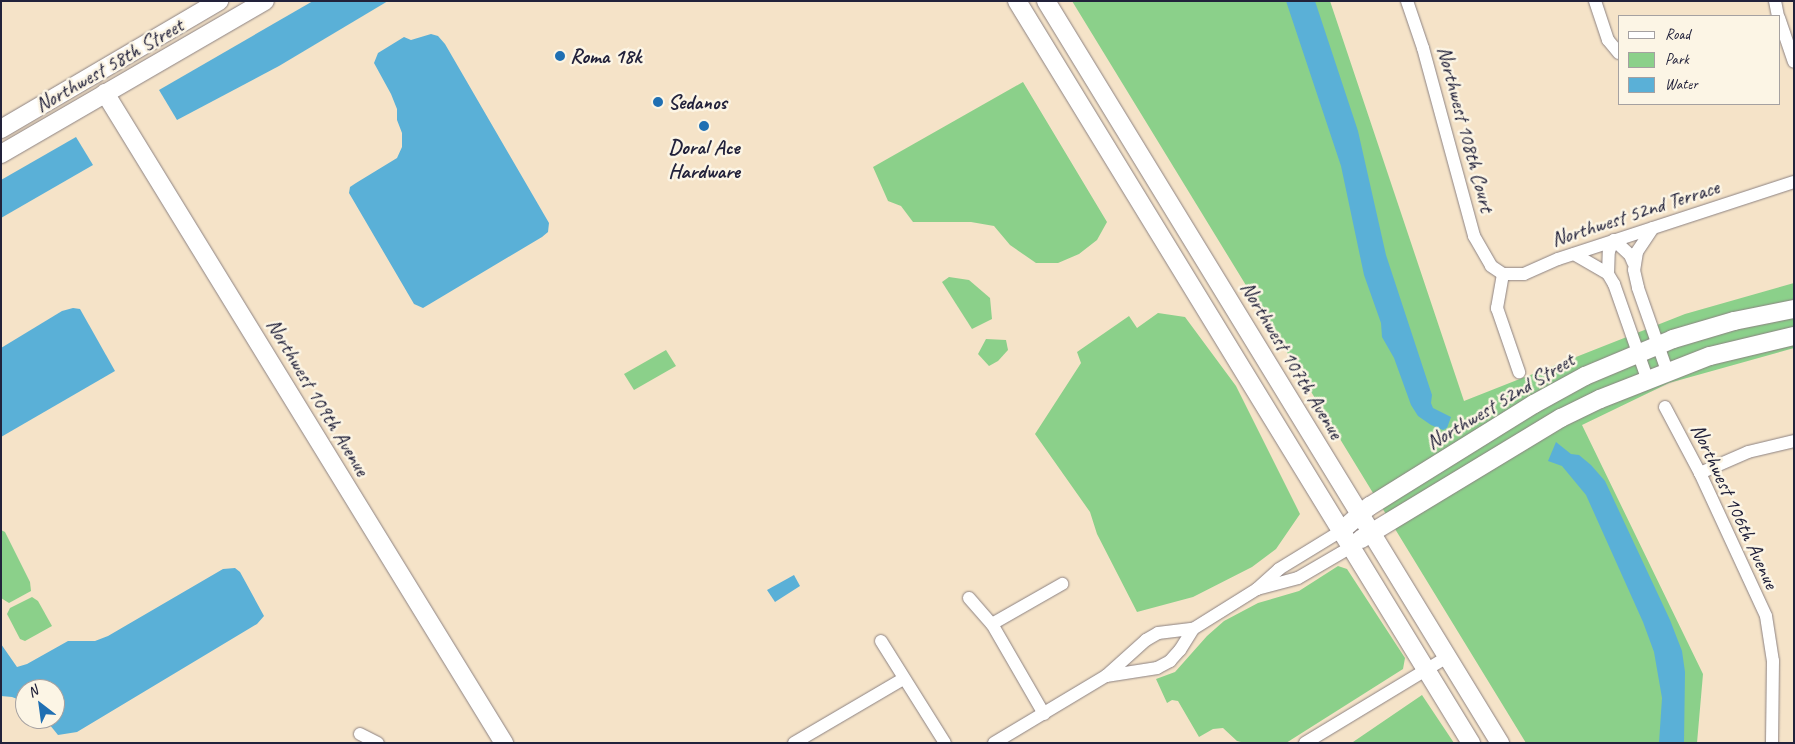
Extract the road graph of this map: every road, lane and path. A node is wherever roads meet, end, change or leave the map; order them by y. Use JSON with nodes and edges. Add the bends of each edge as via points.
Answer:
{"nodes":[{"id":1,"x":219,"y":1,"type":"edge"},
{"id":2,"x":264,"y":1,"type":"edge"},
{"id":3,"x":1018,"y":1,"type":"edge"},
{"id":4,"x":1046,"y":1,"type":"edge"},
{"id":5,"x":1407,"y":1,"type":"edge"},
{"id":6,"x":1595,"y":1,"type":"edge"},
{"id":7,"x":1780,"y":26,"type":"edge"},
{"id":8,"x":1618,"y":52,"type":"edge"},
{"id":9,"x":1794,"y":62,"type":"edge"},
{"id":10,"x":94,"y":75,"type":"junction"},
{"id":11,"x":106,"y":93,"type":"junction"},
{"id":12,"x":1,"y":129,"type":"edge"},
{"id":13,"x":1,"y":154,"type":"edge"},
{"id":14,"x":1794,"y":182,"type":"edge"},
{"id":15,"x":1653,"y":228,"type":"junction"},
{"id":16,"x":1614,"y":240,"type":"junction"},
{"id":17,"x":1574,"y":254,"type":"junction"},
{"id":18,"x":1633,"y":262,"type":"junction"},
{"id":19,"x":1504,"y":274,"type":"junction"},
{"id":20,"x":1635,"y":277,"type":"junction"},
{"id":21,"x":1611,"y":279,"type":"junction"},
{"id":22,"x":1794,"y":309,"type":"edge"},
{"id":23,"x":1794,"y":336,"type":"edge"},
{"id":24,"x":1658,"y":344,"type":"junction"},
{"id":25,"x":1638,"y":352,"type":"junction"},
{"id":26,"x":1667,"y":371,"type":"junction"},
{"id":27,"x":1519,"y":372,"type":"dead end"},
{"id":28,"x":1647,"y":378,"type":"junction"},
{"id":29,"x":1665,"y":407,"type":"dead end"},
{"id":30,"x":1794,"y":441,"type":"edge"},
{"id":31,"x":1700,"y":473,"type":"junction"},
{"id":32,"x":1360,"y":514,"type":"junction"},
{"id":33,"x":1341,"y":531,"type":"junction"},
{"id":34,"x":1371,"y":532,"type":"junction"},
{"id":35,"x":1350,"y":546,"type":"junction"},
{"id":36,"x":1062,"y":584,"type":"dead end"},
{"id":37,"x":1257,"y":589,"type":"junction"},
{"id":38,"x":969,"y":598,"type":"dead end"},
{"id":39,"x":992,"y":624,"type":"junction"},
{"id":40,"x":1193,"y":629,"type":"junction"},
{"id":41,"x":881,"y":641,"type":"dead end"},
{"id":42,"x":1136,"y":647,"type":"junction"},
{"id":43,"x":1447,"y":658,"type":"junction"},
{"id":44,"x":1149,"y":669,"type":"junction"},
{"id":45,"x":1426,"y":670,"type":"junction"},
{"id":46,"x":1106,"y":676,"type":"junction"},
{"id":47,"x":903,"y":679,"type":"junction"},
{"id":48,"x":1044,"y":714,"type":"junction"},
{"id":49,"x":360,"y":734,"type":"dead end"},
{"id":50,"x":378,"y":743,"type":"edge"},
{"id":51,"x":504,"y":743,"type":"edge"},
{"id":52,"x":794,"y":743,"type":"edge"},
{"id":53,"x":945,"y":743,"type":"edge"},
{"id":54,"x":994,"y":743,"type":"edge"},
{"id":55,"x":1305,"y":743,"type":"edge"},
{"id":56,"x":1471,"y":743,"type":"edge"},
{"id":57,"x":1500,"y":743,"type":"edge"},
{"id":58,"x":1772,"y":743,"type":"edge"}],
"edges":[{"from":1,"to":10,"type":"street","name":"Northwest 58th Street"},
{"from":2,"to":11,"type":"street","name":"Northwest 58th Street"},
{"from":3,"to":33,"type":"street"},
{"from":4,"to":32,"type":"street","name":"Northwest 107th Avenue"},
{"from":5,"to":19,"type":"street","name":"Northwest 108th Court","via":[[1423,48],[1474,236],[1491,266]]},
{"from":6,"to":8,"type":"street","via":[[1608,40]]},
{"from":7,"to":9,"type":"street"},
{"from":10,"to":11,"type":"street","name":"Northwest 109th Avenue"},
{"from":10,"to":12,"type":"street","name":"Northwest 58th Street"},
{"from":11,"to":13,"type":"street","name":"Northwest 58th Street"},
{"from":11,"to":51,"type":"street","name":"Northwest 109th Avenue"},
{"from":14,"to":15,"type":"street","name":"Northwest 52nd Terrace"},
{"from":15,"to":16,"type":"street","name":"Northwest 52nd Terrace"},
{"from":15,"to":18,"type":"street"},
{"from":16,"to":17,"type":"street","name":"Northwest 52nd Terrace"},
{"from":16,"to":18,"type":"street"},
{"from":16,"to":21,"type":"street","via":[[1609,251]]},
{"from":17,"to":19,"type":"street","name":"Northwest 52nd Terrace","via":[[1524,274]]},
{"from":17,"to":21,"type":"street"},
{"from":18,"to":20,"type":"street"},
{"from":19,"to":27,"type":"street","via":[[1497,308]]},
{"from":20,"to":21,"type":"street"},
{"from":20,"to":24,"type":"street"},
{"from":21,"to":25,"type":"street"},
{"from":22,"to":24,"type":"street","name":"Northwest 52nd Street","via":[[1726,323]]},
{"from":23,"to":26,"type":"street","name":"Northwest 52nd Street","via":[[1741,347]]},
{"from":24,"to":25,"type":"street","name":"Northwest 52nd Street"},
{"from":24,"to":26,"type":"street"},
{"from":25,"to":28,"type":"street"},
{"from":25,"to":32,"type":"street","name":"Northwest 52nd Street","via":[[1553,392]]},
{"from":26,"to":28,"type":"street","name":"Northwest 52nd Street"},
{"from":28,"to":34,"type":"street","name":"Northwest 52nd Street","via":[[1561,418]]},
{"from":29,"to":31,"type":"street","name":"Northwest 106th Avenue"},
{"from":30,"to":31,"type":"street","via":[[1748,452]]},
{"from":31,"to":58,"type":"street","name":"Northwest 106th Avenue","via":[[1766,616],[1773,661]]},
{"from":32,"to":33,"type":"street","name":"Northwest 52nd Street"},
{"from":32,"to":34,"type":"street","name":"Northwest 107th Avenue"},
{"from":33,"to":35,"type":"street"},
{"from":33,"to":37,"type":"street","name":"Northwest 52nd Street","via":[[1279,569]]},
{"from":34,"to":35,"type":"street","name":"Northwest 52nd Street"},
{"from":34,"to":43,"type":"street","name":"Northwest 107th Avenue"},
{"from":35,"to":37,"type":"street","name":"Northwest 52nd Street","via":[[1298,578]]},
{"from":35,"to":45,"type":"street"},
{"from":36,"to":39,"type":"street"},
{"from":37,"to":40,"type":"street","name":"Northwest 52nd Street"},
{"from":38,"to":39,"type":"street"},
{"from":39,"to":48,"type":"street"},
{"from":40,"to":42,"type":"street","name":"Northwest 52nd Street","via":[[1158,633]]},
{"from":40,"to":44,"type":"street","name":"Northwest 52nd Street","via":[[1170,662]]},
{"from":41,"to":47,"type":"street"},
{"from":42,"to":44,"type":"street"},
{"from":42,"to":46,"type":"street","name":"Northwest 52nd Street"},
{"from":43,"to":45,"type":"street"},
{"from":43,"to":57,"type":"street","name":"Northwest 107th Avenue"},
{"from":44,"to":46,"type":"street","name":"Northwest 52nd Street"},
{"from":45,"to":55,"type":"street"},
{"from":45,"to":56,"type":"street"},
{"from":46,"to":48,"type":"street","name":"Northwest 52nd Street"},
{"from":47,"to":52,"type":"street"},
{"from":47,"to":53,"type":"street"},
{"from":48,"to":54,"type":"street","name":"Northwest 52nd Street"},
{"from":49,"to":50,"type":"street"}]}
